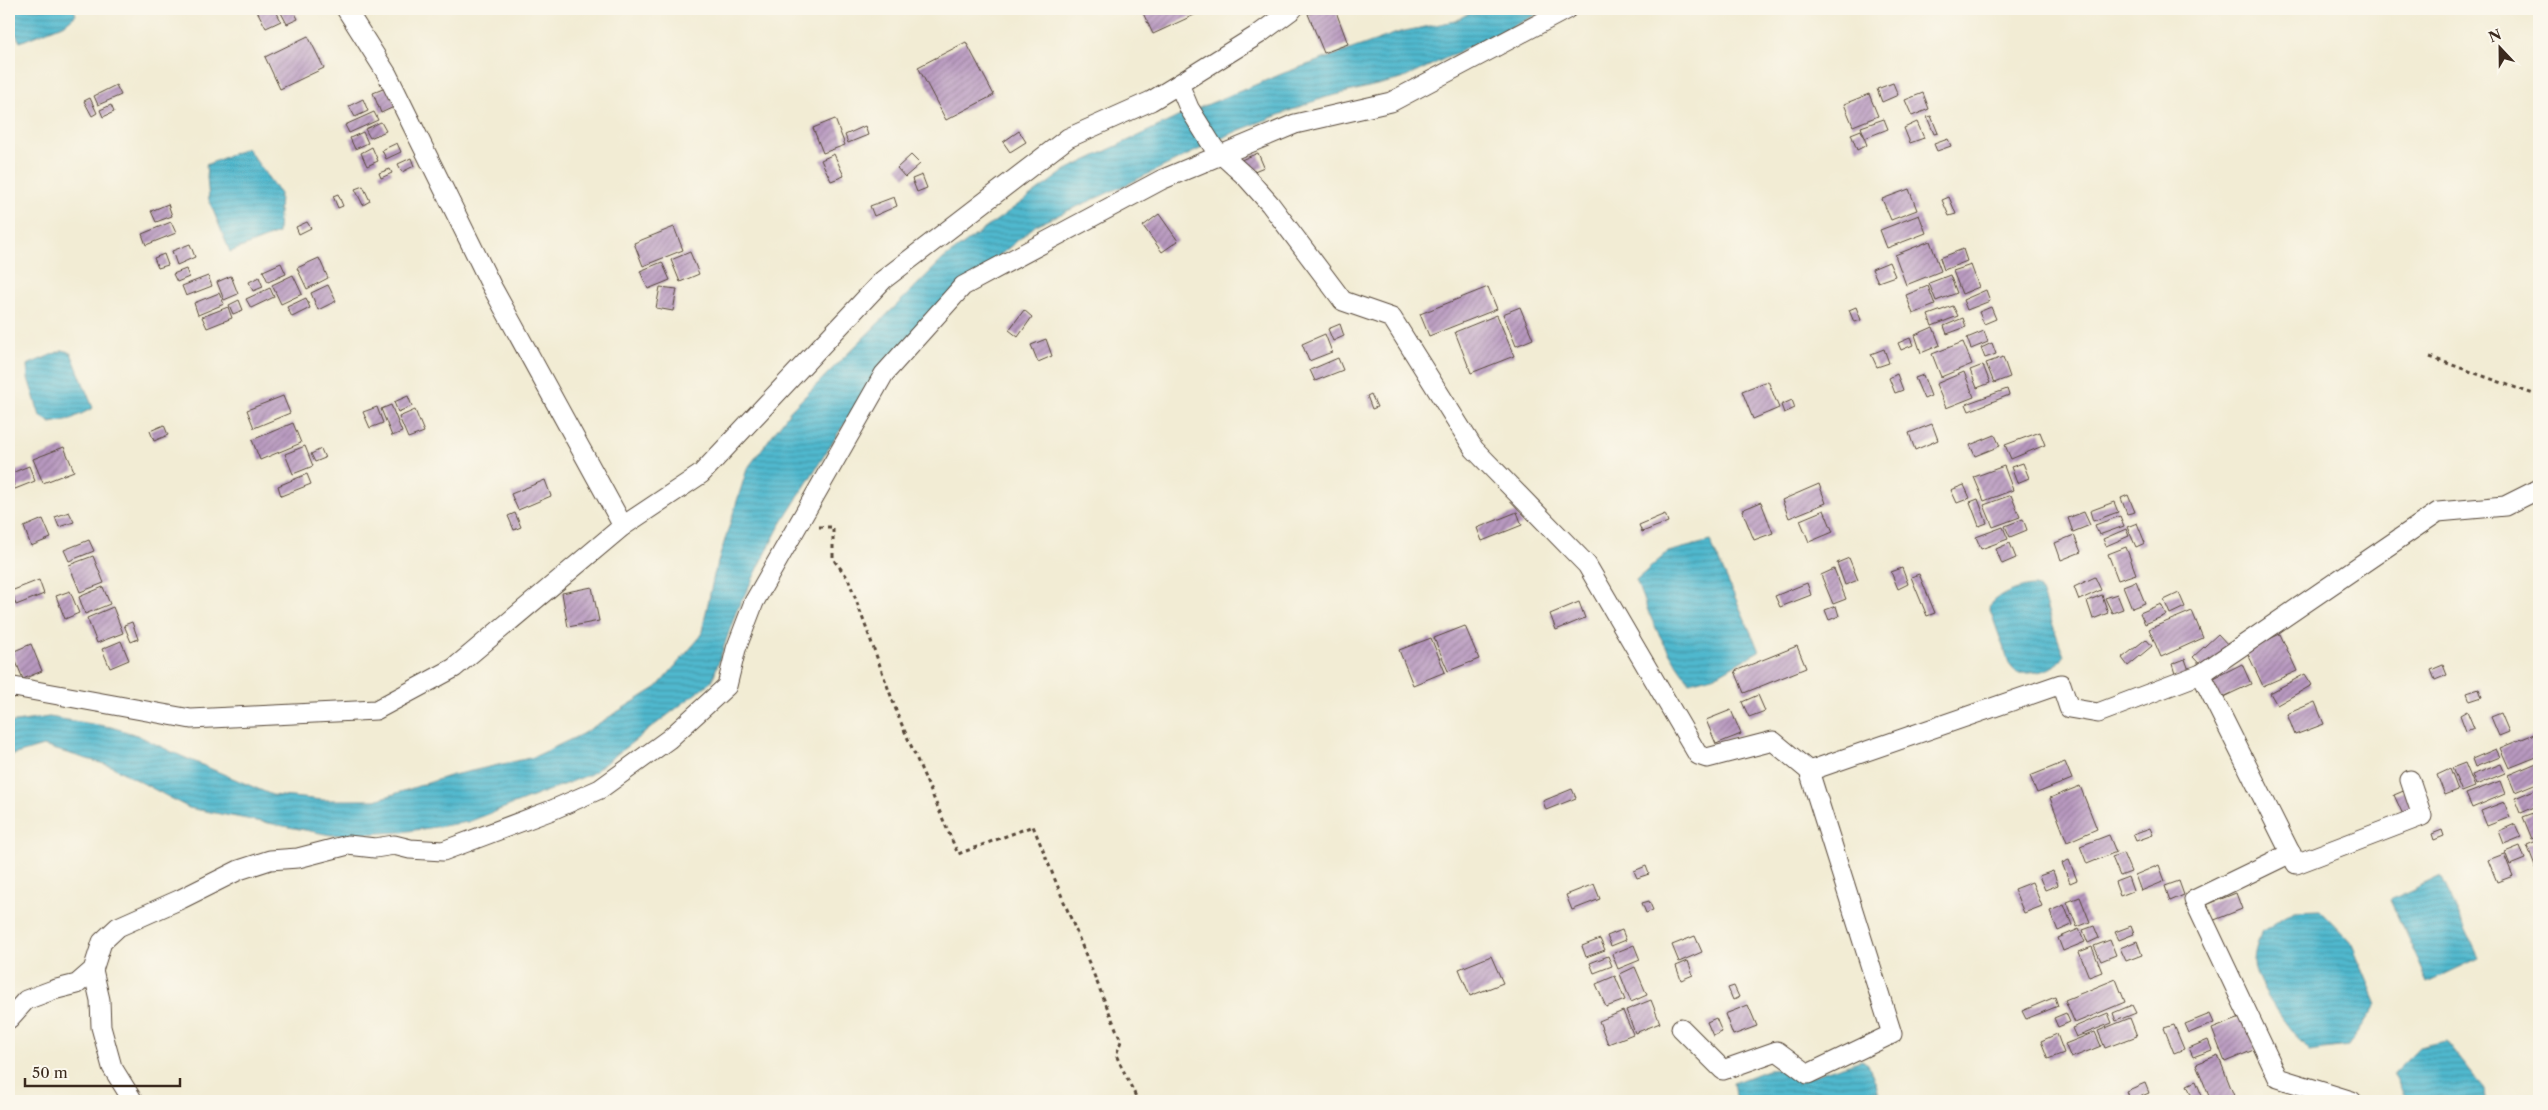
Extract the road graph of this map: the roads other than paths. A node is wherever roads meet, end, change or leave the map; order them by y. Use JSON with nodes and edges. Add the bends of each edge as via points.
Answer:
{"nodes":[{"id":1,"x":346,"y":9,"type":"edge"},
{"id":2,"x":1293,"y":9,"type":"edge"},
{"id":3,"x":1567,"y":9,"type":"edge"},
{"id":4,"x":1179,"y":84,"type":"junction"},
{"id":5,"x":1217,"y":151,"type":"junction"},
{"id":6,"x":2539,"y":489,"type":"edge"},
{"id":7,"x":623,"y":526,"type":"junction"},
{"id":8,"x":2201,"y":674,"type":"junction"},
{"id":9,"x":9,"y":689,"type":"edge"},
{"id":10,"x":1809,"y":771,"type":"junction"},
{"id":11,"x":2410,"y":780,"type":"dead end"},
{"id":12,"x":2291,"y":853,"type":"junction"},
{"id":13,"x":93,"y":970,"type":"junction"},
{"id":14,"x":9,"y":1019,"type":"edge"},
{"id":15,"x":1681,"y":1028,"type":"dead end"},
{"id":16,"x":133,"y":1101,"type":"edge"},
{"id":17,"x":2352,"y":1101,"type":"edge"}],
"edges":[{"from":1,"to":7,"type":"street","via":[[387,74],[491,285]]},
{"from":2,"to":4,"type":"street"},
{"from":3,"to":5,"type":"street","via":[[1391,102],[1295,124]]},
{"from":4,"to":5,"type":"street","via":[[1189,108]]},
{"from":4,"to":7,"type":"street","via":[[1151,101],[1068,138],[883,280],[701,474]]},
{"from":5,"to":10,"type":"street","via":[[1270,204],[1343,302],[1392,318],[1474,449],[1587,565],[1698,755],[1707,758],[1773,741]]},
{"from":5,"to":13,"type":"street","via":[[963,286],[884,374],[754,602],[736,649],[727,686],[669,739],[600,789],[442,851],[410,849],[394,844],[375,848],[348,845],[298,858],[270,860],[240,870],[118,927],[102,942]]},
{"from":6,"to":8,"type":"street","via":[[2505,506],[2438,512]]},
{"from":7,"to":9,"type":"street","via":[[454,668],[376,710],[191,719],[14,687]]},
{"from":8,"to":10,"type":"street","via":[[2098,713],[2069,708],[2061,684]]},
{"from":8,"to":12,"type":"street"},
{"from":10,"to":15,"type":"street","via":[[1892,1034],[1808,1074],[1777,1051],[1724,1070]]},
{"from":11,"to":12,"type":"street","via":[[2422,816],[2296,864]]},
{"from":12,"to":17,"type":"street","via":[[2194,900],[2278,1078]]},
{"from":13,"to":14,"type":"street","via":[[77,984],[26,1000]]},
{"from":13,"to":16,"type":"street","via":[[100,1000],[101,1027],[112,1067]]}]}
